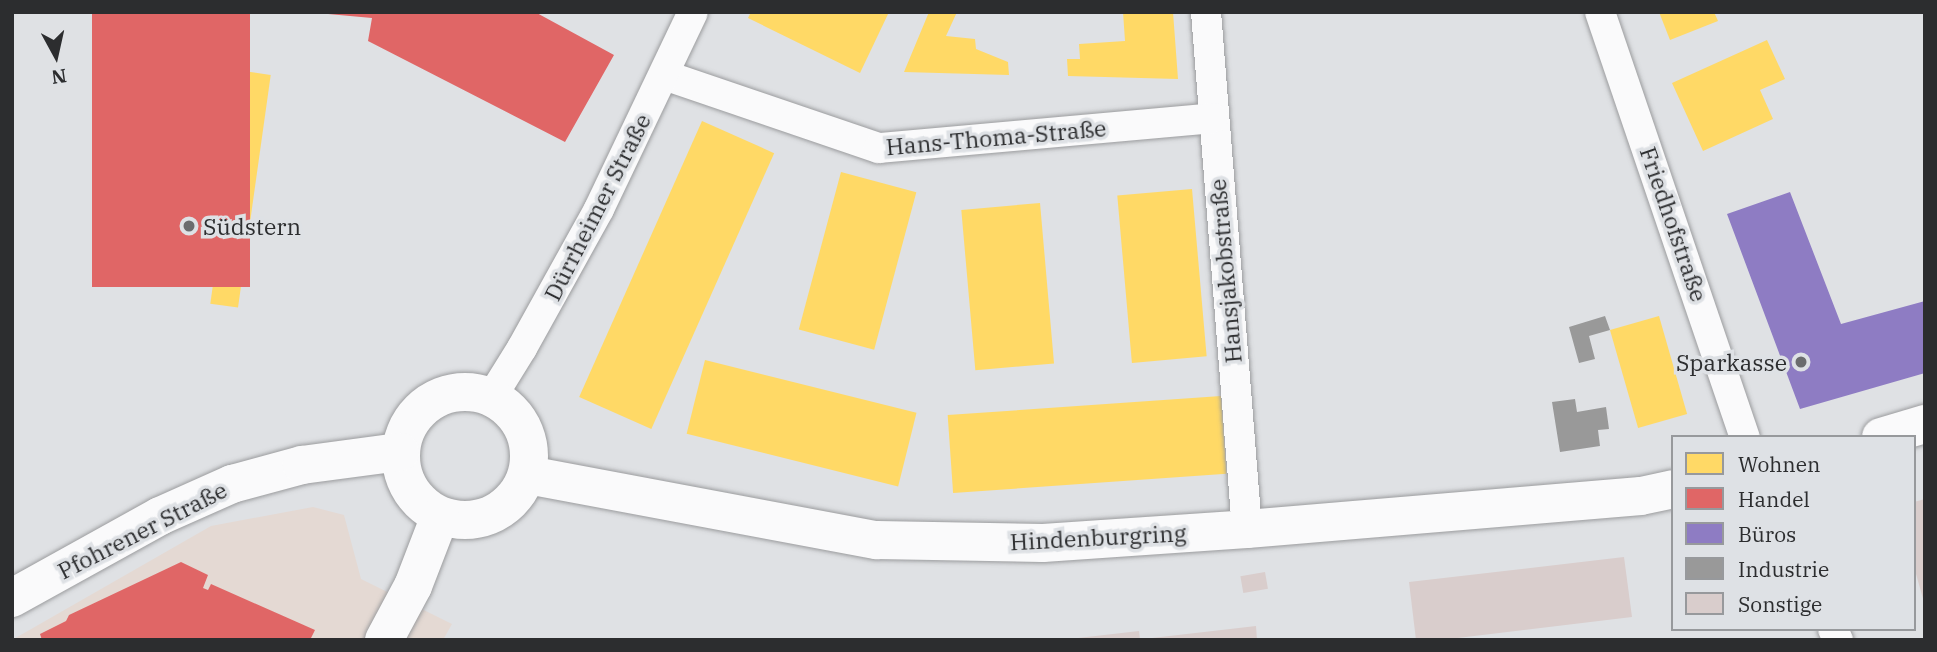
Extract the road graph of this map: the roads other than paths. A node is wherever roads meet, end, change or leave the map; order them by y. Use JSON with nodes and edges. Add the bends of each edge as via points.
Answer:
{"nodes":[{"id":1,"x":693,"y":12,"type":"edge"},
{"id":2,"x":1206,"y":12,"type":"edge"},
{"id":3,"x":1600,"y":12,"type":"edge"},
{"id":4,"x":664,"y":75,"type":"junction"},
{"id":5,"x":1213,"y":118,"type":"junction"},
{"id":6,"x":491,"y":398,"type":"junction"},
{"id":7,"x":1925,"y":424,"type":"edge"},
{"id":8,"x":1744,"y":435,"type":"edge"},
{"id":9,"x":1888,"y":435,"type":"edge"},
{"id":10,"x":400,"y":452,"type":"junction"},
{"id":11,"x":528,"y":475,"type":"junction"},
{"id":12,"x":1671,"y":489,"type":"edge"},
{"id":13,"x":440,"y":516,"type":"junction"},
{"id":14,"x":1247,"y":529,"type":"junction"},
{"id":15,"x":12,"y":598,"type":"edge"},
{"id":16,"x":384,"y":640,"type":"edge"}],
"edges":[{"from":1,"to":4,"type":"street","name":"Dürrheimer Straße"},
{"from":2,"to":5,"type":"street","name":"Hansjakobstraße"},
{"from":3,"to":8,"type":"street","name":"Friedhofstraße"},
{"from":4,"to":5,"type":"street","name":"Hans-Thoma-Straße","via":[[879,148]]},
{"from":4,"to":6,"type":"street","name":"Dürrheimer Straße","via":[[599,209]]},
{"from":5,"to":14,"type":"street","name":"Hansjakobstraße"},
{"from":6,"to":10,"type":"main road","via":[[456,392],[434,399],[416,413]]},
{"from":6,"to":11,"type":"main road","via":[[519,419],[530,449]]},
{"from":7,"to":9,"type":"main road"},
{"from":10,"to":13,"type":"main road","via":[[409,490],[419,503]]},
{"from":10,"to":15,"type":"main road","name":"Pfohrener Straße","via":[[302,465],[232,484],[160,516]]},
{"from":11,"to":13,"type":"main road","via":[[513,501],[489,517],[455,521]]},
{"from":11,"to":14,"type":"main road","name":"Hindenburgring","via":[[877,540],[1043,543]]},
{"from":12,"to":14,"type":"main road","name":"Hindenburgring","via":[[1642,496]]},
{"from":13,"to":16,"type":"main road"}]}
